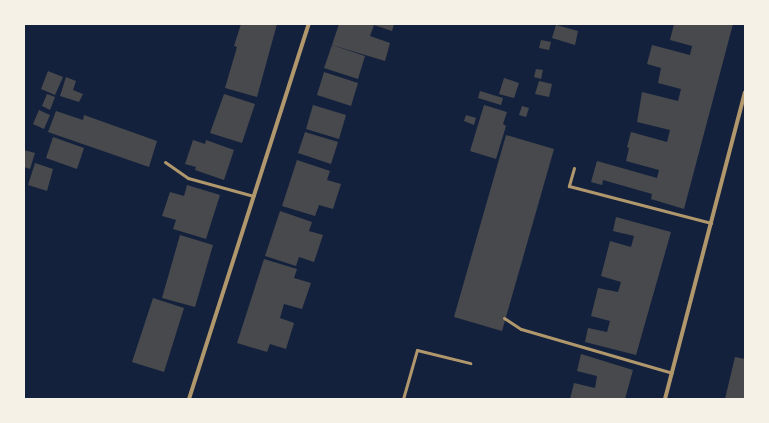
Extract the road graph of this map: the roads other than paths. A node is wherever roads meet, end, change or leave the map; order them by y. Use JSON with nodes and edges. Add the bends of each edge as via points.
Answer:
{"nodes":[{"id":1,"x":309,"y":24,"type":"edge"},
{"id":2,"x":745,"y":92,"type":"edge"},
{"id":3,"x":165,"y":162,"type":"dead end"},
{"id":4,"x":574,"y":168,"type":"dead end"},
{"id":5,"x":254,"y":196,"type":"junction"},
{"id":6,"x":711,"y":223,"type":"junction"},
{"id":7,"x":504,"y":318,"type":"dead end"},
{"id":8,"x":470,"y":363,"type":"dead end"},
{"id":9,"x":672,"y":373,"type":"junction"},
{"id":10,"x":189,"y":399,"type":"edge"},
{"id":11,"x":403,"y":399,"type":"edge"},
{"id":12,"x":665,"y":399,"type":"edge"}],
"edges":[{"from":1,"to":5,"type":"street"},
{"from":2,"to":6,"type":"street"},
{"from":3,"to":5,"type":"lane","via":[[188,178]]},
{"from":4,"to":6,"type":"lane","via":[[569,186]]},
{"from":5,"to":10,"type":"street"},
{"from":6,"to":9,"type":"street"},
{"from":7,"to":9,"type":"lane","via":[[521,328]]},
{"from":8,"to":11,"type":"lane","via":[[417,350]]},
{"from":9,"to":12,"type":"street"}]}
